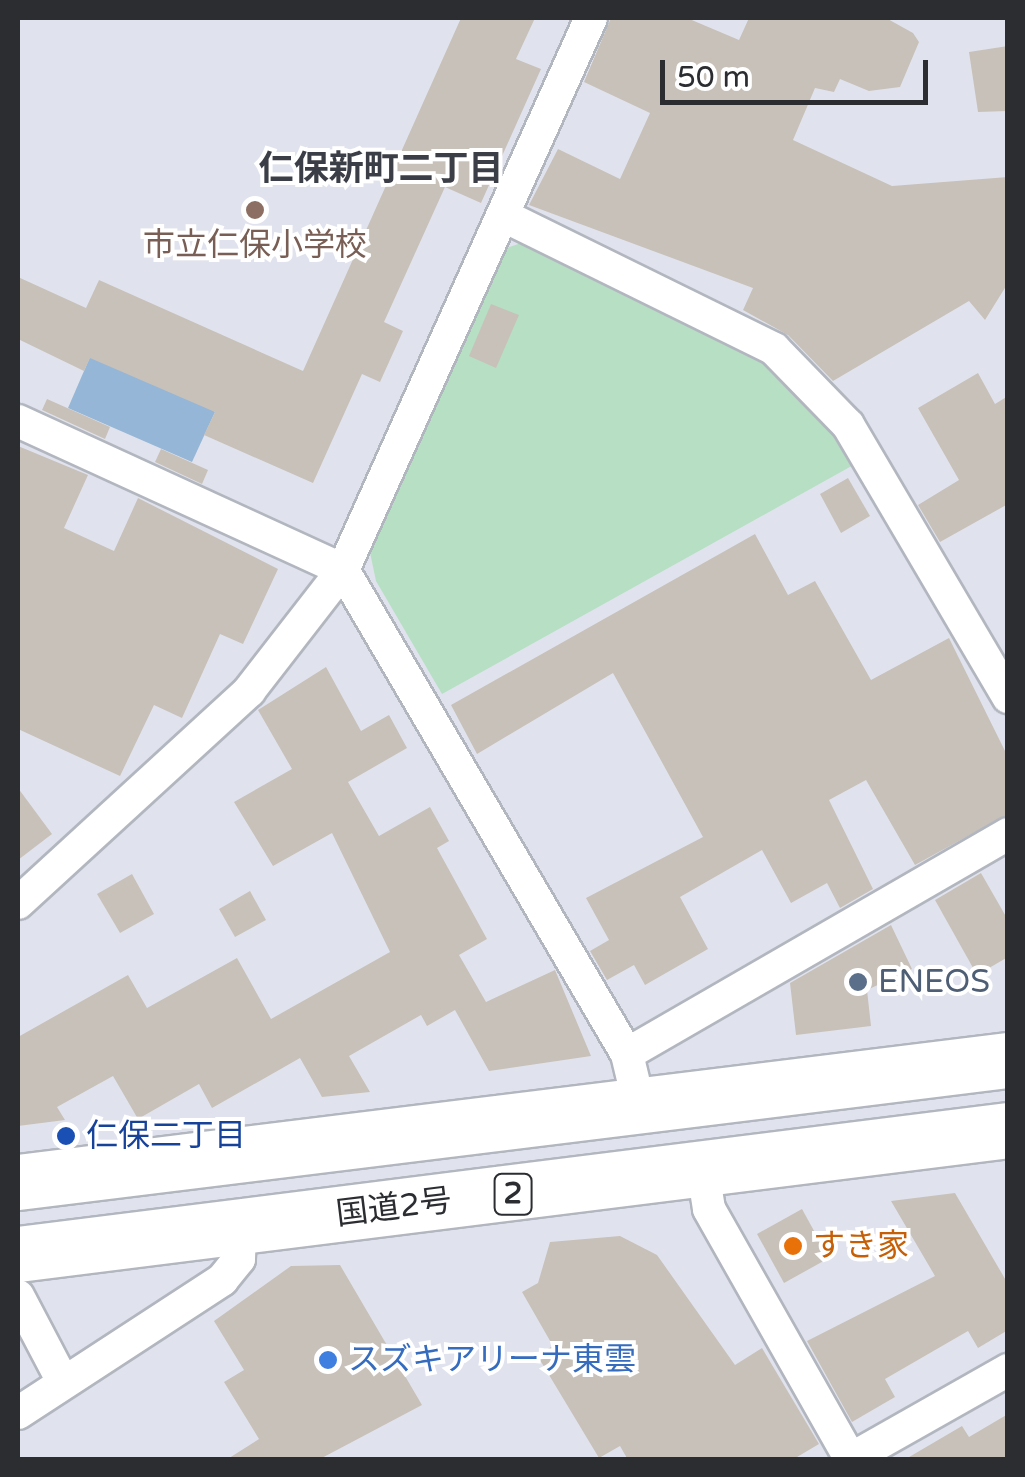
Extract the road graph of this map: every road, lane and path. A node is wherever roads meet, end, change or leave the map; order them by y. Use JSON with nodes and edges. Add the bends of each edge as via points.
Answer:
{"nodes":[{"id":1,"x":591,"y":18,"type":"edge"},
{"id":2,"x":504,"y":216,"type":"junction"},
{"id":3,"x":18,"y":421,"type":"edge"},
{"id":4,"x":343,"y":570,"type":"junction"},
{"id":5,"x":1008,"y":697,"type":"edge"},
{"id":6,"x":1008,"y":834,"type":"edge"},
{"id":7,"x":18,"y":903,"type":"edge"},
{"id":8,"x":1008,"y":1060,"type":"edge"},
{"id":9,"x":633,"y":1079,"type":"junction"},
{"id":10,"x":1008,"y":1130,"type":"edge"},
{"id":11,"x":703,"y":1172,"type":"junction"},
{"id":12,"x":18,"y":1182,"type":"edge"},
{"id":13,"x":240,"y":1226,"type":"junction"},
{"id":14,"x":18,"y":1254,"type":"edge"},
{"id":15,"x":18,"y":1296,"type":"edge"},
{"id":16,"x":1008,"y":1370,"type":"edge"},
{"id":17,"x":61,"y":1378,"type":"junction"},
{"id":18,"x":18,"y":1413,"type":"edge"},
{"id":19,"x":850,"y":1459,"type":"edge"}],
"edges":[{"from":1,"to":2,"type":"street"},
{"from":2,"to":4,"type":"street"},
{"from":2,"to":5,"type":"street","via":[[774,349],[848,425]]},
{"from":3,"to":4,"type":"street"},
{"from":4,"to":7,"type":"street","via":[[250,691]]},
{"from":4,"to":9,"type":"street"},
{"from":6,"to":9,"type":"street"},
{"from":8,"to":9,"type":"highway","number":"2"},
{"from":9,"to":12,"type":"highway","number":"2"},
{"from":10,"to":11,"type":"highway","name":"国道2号","number":"2"},
{"from":11,"to":13,"type":"highway","name":"国道2号","number":"2"},
{"from":11,"to":19,"type":"street","via":[[709,1209]]},
{"from":13,"to":14,"type":"highway","name":"国道2号","number":"2"},
{"from":13,"to":17,"type":"street","via":[[240,1259],[222,1280]]},
{"from":15,"to":17,"type":"street"},
{"from":16,"to":19,"type":"street"},
{"from":17,"to":18,"type":"street"}]}
